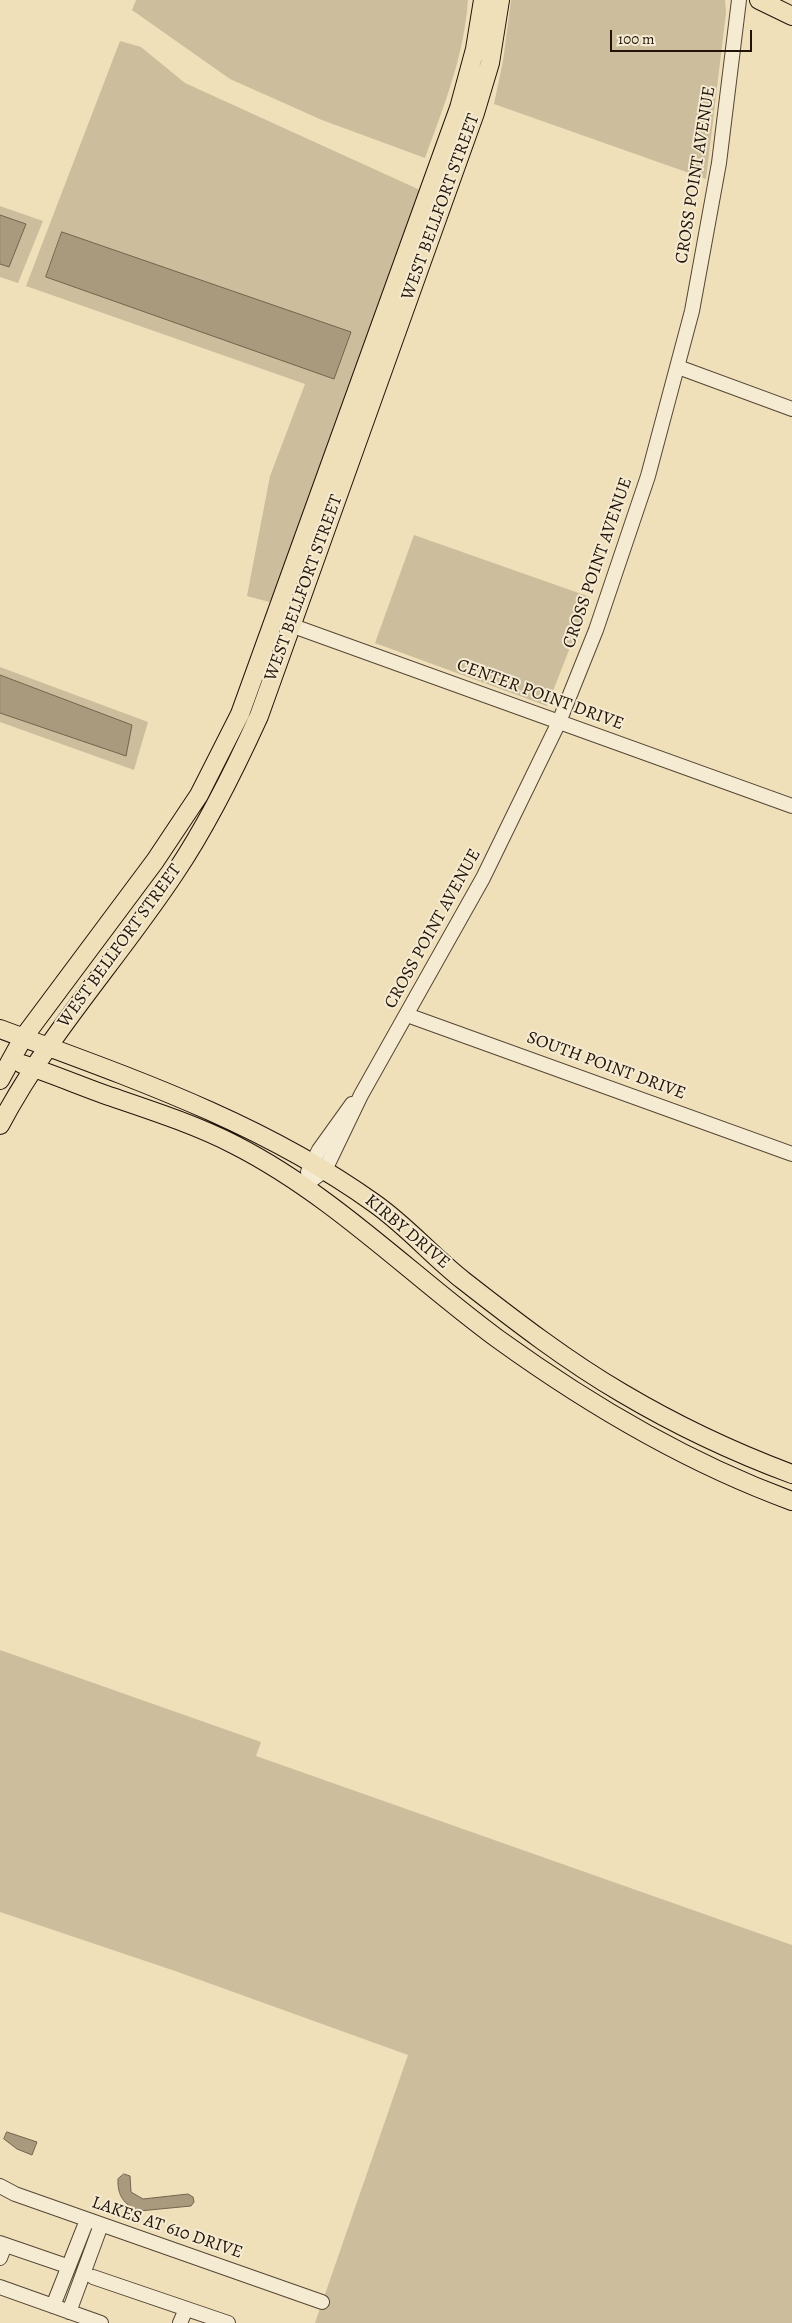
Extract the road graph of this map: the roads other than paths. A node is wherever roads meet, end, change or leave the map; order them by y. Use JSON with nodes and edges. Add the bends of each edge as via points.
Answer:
{"nodes":[{"id":1,"x":483,"y":0,"type":"edge"},
{"id":2,"x":500,"y":0,"type":"edge"},
{"id":3,"x":739,"y":0,"type":"edge"},
{"id":4,"x":758,"y":0,"type":"edge"},
{"id":5,"x":792,"y":16,"type":"edge"},
{"id":6,"x":678,"y":367,"type":"junction"},
{"id":7,"x":792,"y":409,"type":"edge"},
{"id":8,"x":283,"y":622,"type":"junction"},
{"id":9,"x":559,"y":722,"type":"junction"},
{"id":10,"x":792,"y":806,"type":"edge"},
{"id":11,"x":155,"y":861,"type":"junction"},
{"id":12,"x":175,"y":874,"type":"junction"},
{"id":13,"x":71,"y":1014,"type":"junction"},
{"id":14,"x":407,"y":1015,"type":"junction"},
{"id":15,"x":0,"y":1029,"type":"edge"},
{"id":16,"x":23,"y":1038,"type":"junction"},
{"id":17,"x":46,"y":1047,"type":"junction"},
{"id":18,"x":5,"y":1059,"type":"edge"},
{"id":19,"x":82,"y":1061,"type":"junction"},
{"id":20,"x":33,"y":1068,"type":"junction"},
{"id":21,"x":0,"y":1080,"type":"edge"},
{"id":22,"x":0,"y":1125,"type":"edge"},
{"id":23,"x":792,"y":1154,"type":"edge"},
{"id":24,"x":318,"y":1166,"type":"junction"},
{"id":25,"x":303,"y":1187,"type":"junction"},
{"id":26,"x":462,"y":1279,"type":"junction"},
{"id":27,"x":447,"y":1299,"type":"junction"},
{"id":28,"x":588,"y":1370,"type":"junction"},
{"id":29,"x":575,"y":1391,"type":"junction"},
{"id":30,"x":696,"y":1432,"type":"junction"},
{"id":31,"x":685,"y":1454,"type":"junction"},
{"id":32,"x":792,"y":1474,"type":"edge"},
{"id":33,"x":792,"y":1501,"type":"edge"},
{"id":34,"x":0,"y":2186,"type":"edge"},
{"id":35,"x":87,"y":2220,"type":"junction"},
{"id":36,"x":101,"y":2225,"type":"junction"},
{"id":37,"x":2,"y":2249,"type":"edge"},
{"id":38,"x":65,"y":2265,"type":"junction"},
{"id":39,"x":88,"y":2275,"type":"junction"},
{"id":40,"x":0,"y":2287,"type":"edge"},
{"id":41,"x":322,"y":2302,"type":"dead end"},
{"id":42,"x":53,"y":2306,"type":"junction"},
{"id":43,"x":186,"y":2309,"type":"junction"},
{"id":44,"x":69,"y":2312,"type":"junction"},
{"id":45,"x":101,"y":2323,"type":"edge"},
{"id":46,"x":180,"y":2323,"type":"edge"},
{"id":47,"x":228,"y":2323,"type":"edge"}],
"edges":[{"from":1,"to":8,"type":"main road","name":"WEST BELLFORT STREET","via":[[458,108]]},
{"from":2,"to":8,"type":"main road","name":"WEST BELLFORT STREET","via":[[490,63],[475,113]]},
{"from":3,"to":6,"type":"street","name":"CROSS POINT AVENUE","via":[[719,163],[692,311]]},
{"from":4,"to":5,"type":"main road"},
{"from":6,"to":7,"type":"street"},
{"from":6,"to":9,"type":"street","name":"CROSS POINT AVENUE","via":[[632,529]]},
{"from":8,"to":9,"type":"street","name":"CENTER POINT DRIVE"},
{"from":8,"to":11,"type":"main road","name":"WEST BELLFORT STREET","via":[[220,756],[199,795]]},
{"from":8,"to":12,"type":"main road","name":"WEST BELLFORT STREET","via":[[258,716],[215,808]]},
{"from":9,"to":10,"type":"street","name":"CENTER POINT DRIVE"},
{"from":9,"to":14,"type":"street","name":"CROSS POINT AVENUE","via":[[483,878]]},
{"from":11,"to":12,"type":"main road"},
{"from":11,"to":16,"type":"main road","name":"WEST BELLFORT STREET"},
{"from":12,"to":13,"type":"main road","name":"WEST BELLFORT STREET"},
{"from":13,"to":17,"type":"main road","name":"WEST BELLFORT STREET"},
{"from":13,"to":19,"type":"main road","via":[[66,1042],[71,1052]]},
{"from":14,"to":23,"type":"street","name":"SOUTH POINT DRIVE"},
{"from":14,"to":24,"type":"street","name":"CROSS POINT AVENUE"},
{"from":15,"to":16,"type":"main road","name":"KIRBY DRIVE"},
{"from":16,"to":17,"type":"main road","name":"KIRBY DRIVE"},
{"from":16,"to":18,"type":"main road","name":"WEST BELLFORT STREET"},
{"from":17,"to":19,"type":"main road","name":"KIRBY DRIVE"},
{"from":17,"to":20,"type":"main road","name":"WEST BELLFORT STREET"},
{"from":18,"to":20,"type":"main road","name":"KIRBY DRIVE"},
{"from":18,"to":21,"type":"main road","name":"WEST BELLFORT STREET"},
{"from":19,"to":24,"type":"main road","name":"KIRBY DRIVE","via":[[197,1103]]},
{"from":20,"to":22,"type":"main road","name":"WEST BELLFORT STREET"},
{"from":20,"to":25,"type":"main road","name":"KIRBY DRIVE","via":[[170,1117],[236,1145]]},
{"from":24,"to":25,"type":"street","name":"CROSS POINT AVENUE"},
{"from":24,"to":26,"type":"main road","name":"KIRBY DRIVE","via":[[376,1204]]},
{"from":25,"to":27,"type":"main road","name":"KIRBY DRIVE","via":[[365,1232]]},
{"from":26,"to":27,"type":"main road"},
{"from":26,"to":28,"type":"main road","name":"KIRBY DRIVE"},
{"from":27,"to":29,"type":"main road","name":"KIRBY DRIVE","via":[[498,1339]]},
{"from":28,"to":29,"type":"main road"},
{"from":28,"to":30,"type":"main road","name":"KIRBY DRIVE","via":[[621,1393]]},
{"from":29,"to":31,"type":"main road","name":"KIRBY DRIVE"},
{"from":30,"to":31,"type":"main road"},
{"from":30,"to":32,"type":"main road","name":"KIRBY DRIVE","via":[[732,1451]]},
{"from":31,"to":33,"type":"main road","name":"KIRBY DRIVE"},
{"from":34,"to":35,"type":"street","name":"LAKES AT 610 DRIVE"},
{"from":35,"to":36,"type":"street","name":"LAKES AT 610 DRIVE"},
{"from":35,"to":38,"type":"street"},
{"from":36,"to":39,"type":"street"},
{"from":36,"to":41,"type":"street","name":"LAKES AT 610 DRIVE"},
{"from":37,"to":38,"type":"street"},
{"from":38,"to":39,"type":"street"},
{"from":38,"to":42,"type":"street"},
{"from":39,"to":43,"type":"street"},
{"from":39,"to":44,"type":"street"},
{"from":40,"to":42,"type":"street"},
{"from":42,"to":44,"type":"street"},
{"from":43,"to":46,"type":"street"},
{"from":43,"to":47,"type":"street"},
{"from":44,"to":45,"type":"street"}]}
